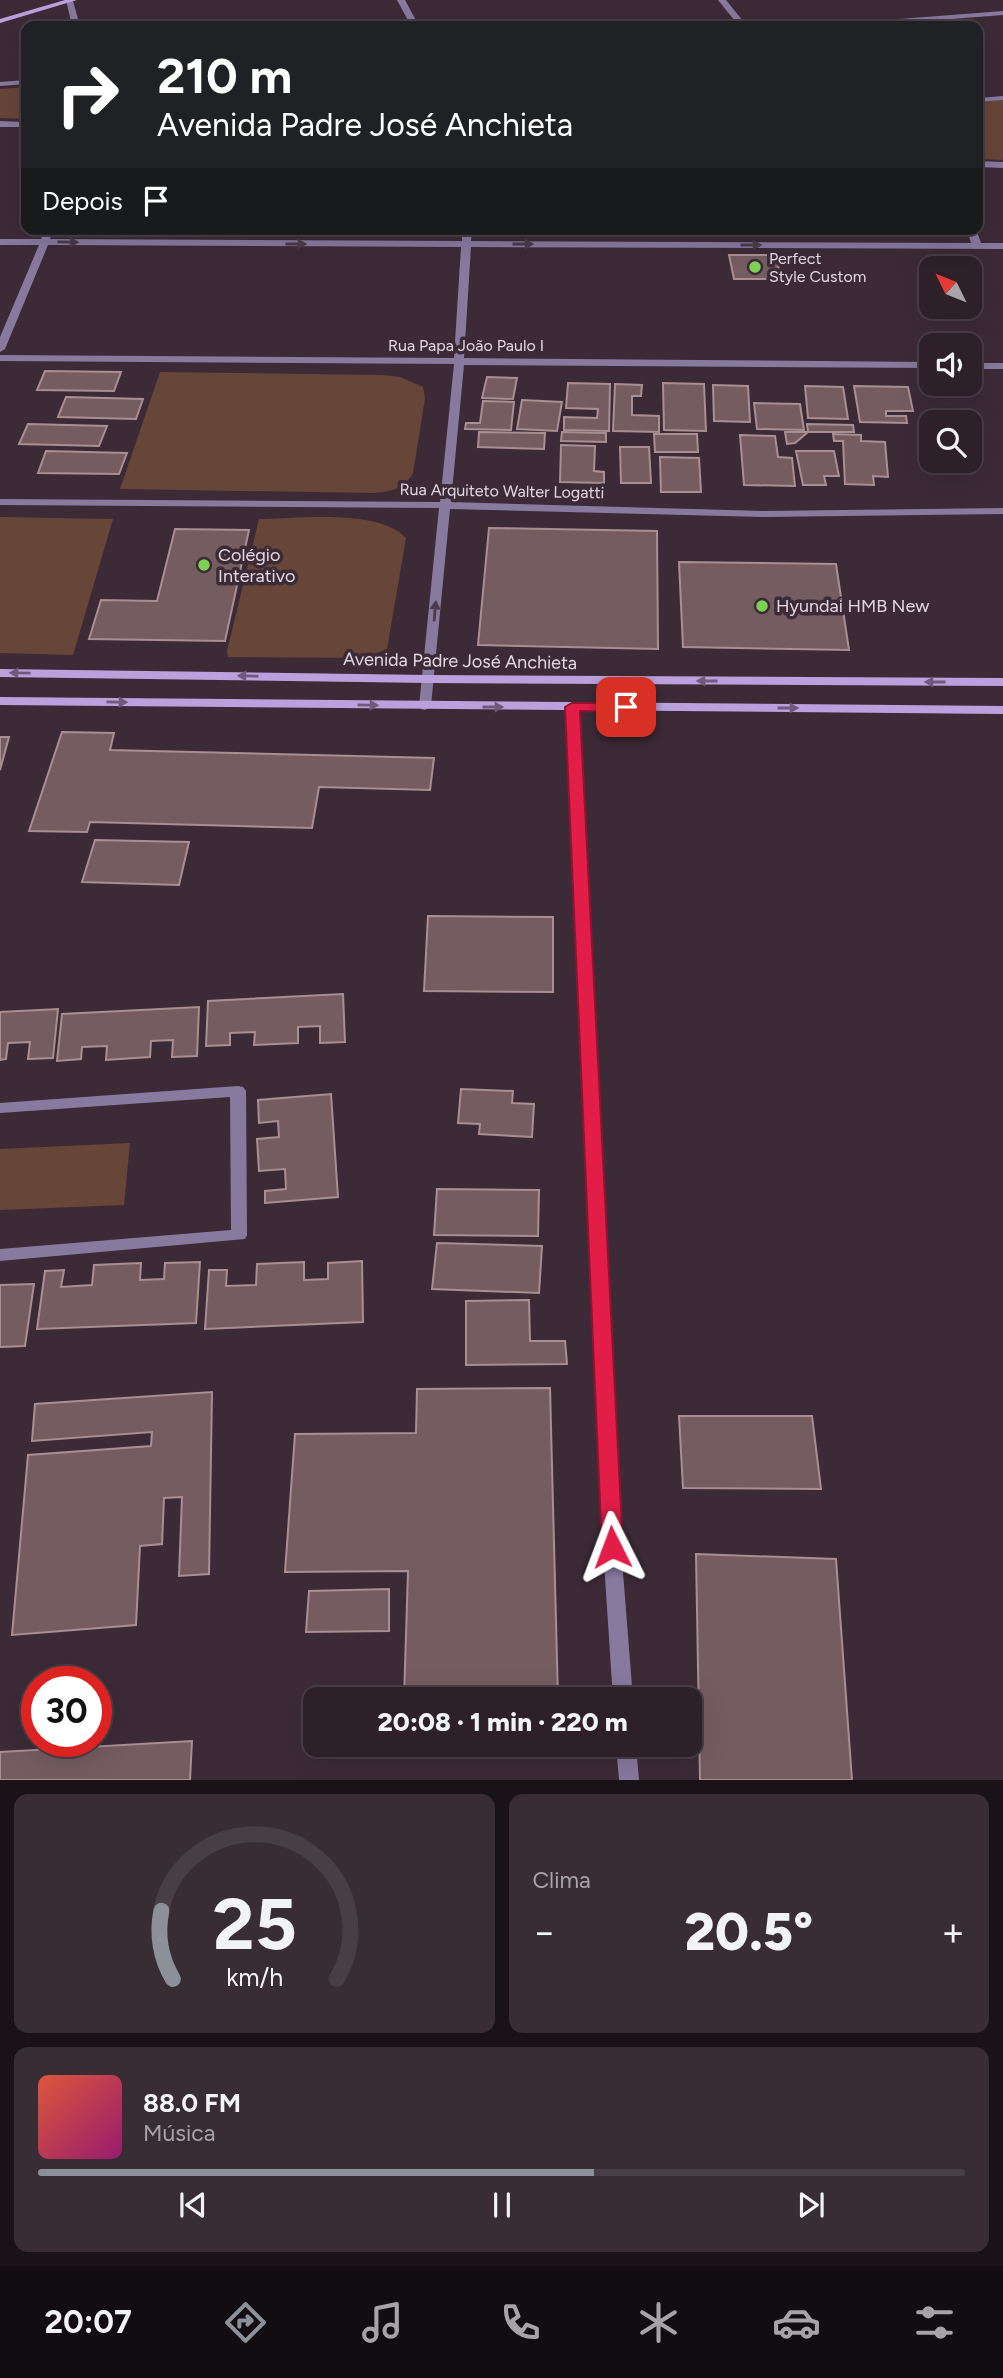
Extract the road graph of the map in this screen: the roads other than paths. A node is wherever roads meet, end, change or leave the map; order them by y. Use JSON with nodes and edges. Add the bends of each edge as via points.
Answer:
{"nodes":[{"id":1,"x":401,"y":0,"type":"edge"},
{"id":2,"x":722,"y":0,"type":"edge"},
{"id":3,"x":71,"y":1,"type":"edge"},
{"id":4,"x":1003,"y":13,"type":"edge"},
{"id":5,"x":0,"y":21,"type":"edge"},
{"id":6,"x":75,"y":21,"type":"edge"},
{"id":7,"x":412,"y":21,"type":"edge"},
{"id":8,"x":739,"y":21,"type":"edge"},
{"id":9,"x":900,"y":21,"type":"edge"},
{"id":10,"x":21,"y":82,"type":"edge"},
{"id":11,"x":0,"y":84,"type":"edge"},
{"id":12,"x":1003,"y":98,"type":"edge"},
{"id":13,"x":983,"y":100,"type":"edge"},
{"id":14,"x":0,"y":124,"type":"edge"},
{"id":15,"x":21,"y":125,"type":"edge"},
{"id":16,"x":983,"y":164,"type":"edge"},
{"id":17,"x":1003,"y":165,"type":"edge"},
{"id":18,"x":47,"y":235,"type":"edge"},
{"id":19,"x":467,"y":235,"type":"edge"},
{"id":20,"x":973,"y":235,"type":"edge"},
{"id":21,"x":0,"y":242,"type":"edge"},
{"id":22,"x":44,"y":242,"type":"junction"},
{"id":23,"x":467,"y":243,"type":"junction"},
{"id":24,"x":977,"y":246,"type":"junction"},
{"id":25,"x":1003,"y":246,"type":"edge"},
{"id":26,"x":0,"y":349,"type":"edge"},
{"id":27,"x":0,"y":358,"type":"edge"},
{"id":28,"x":459,"y":360,"type":"junction"},
{"id":29,"x":919,"y":365,"type":"edge"},
{"id":30,"x":982,"y":366,"type":"edge"},
{"id":31,"x":1003,"y":366,"type":"edge"},
{"id":32,"x":0,"y":502,"type":"edge"},
{"id":33,"x":444,"y":505,"type":"junction"},
{"id":34,"x":1003,"y":511,"type":"edge"},
{"id":35,"x":0,"y":673,"type":"edge"},
{"id":36,"x":429,"y":679,"type":"junction"},
{"id":37,"x":1003,"y":682,"type":"edge"},
{"id":38,"x":0,"y":701,"type":"edge"},
{"id":39,"x":425,"y":706,"type":"junction"},
{"id":40,"x":572,"y":707,"type":"junction"},
{"id":41,"x":1003,"y":710,"type":"edge"},
{"id":42,"x":0,"y":1108,"type":"edge"},
{"id":43,"x":0,"y":1255,"type":"edge"},
{"id":44,"x":622,"y":1687,"type":"edge"},
{"id":45,"x":627,"y":1757,"type":"edge"},
{"id":46,"x":629,"y":1780,"type":"edge"}],
"edges":[{"from":1,"to":7,"type":"street"},
{"from":2,"to":8,"type":"street"},
{"from":3,"to":5,"type":"main road"},
{"from":3,"to":6,"type":"street"},
{"from":4,"to":9,"type":"street"},
{"from":10,"to":11,"type":"street"},
{"from":12,"to":13,"type":"street"},
{"from":14,"to":15,"type":"street"},
{"from":16,"to":17,"type":"street"},
{"from":18,"to":22,"type":"street"},
{"from":19,"to":23,"type":"street"},
{"from":20,"to":24,"type":"street"},
{"from":21,"to":22,"type":"street"},
{"from":22,"to":23,"type":"street","one_way":true},
{"from":22,"to":26,"type":"street"},
{"from":23,"to":24,"type":"street","one_way":true},
{"from":23,"to":28,"type":"street"},
{"from":24,"to":25,"type":"street"},
{"from":27,"to":28,"type":"street","name":"Rua Papa João Paulo I"},
{"from":28,"to":29,"type":"street","name":"Rua Papa João Paulo I"},
{"from":28,"to":33,"type":"street"},
{"from":30,"to":31,"type":"street"},
{"from":32,"to":33,"type":"street","name":"Rua Arquiteto Walter Logatti"},
{"from":33,"to":34,"type":"street","name":"Rua Arquiteto Walter Logatti","via":[[763,514]]},
{"from":36,"to":33,"type":"street","one_way":true},
{"from":36,"to":35,"type":"main road","name":"Avenida Padre José Anchieta","one_way":true},
{"from":37,"to":36,"type":"main road","name":"Avenida Padre José Anchieta","one_way":true},
{"from":36,"to":39,"type":"street"},
{"from":38,"to":39,"type":"main road","one_way":true},
{"from":39,"to":40,"type":"main road","one_way":true},
{"from":40,"to":41,"type":"main road","one_way":true},
{"from":40,"to":44,"type":"street"},
{"from":42,"to":43,"type":"street","via":[[238,1091],[239,1234]]},
{"from":45,"to":46,"type":"street"}]}
